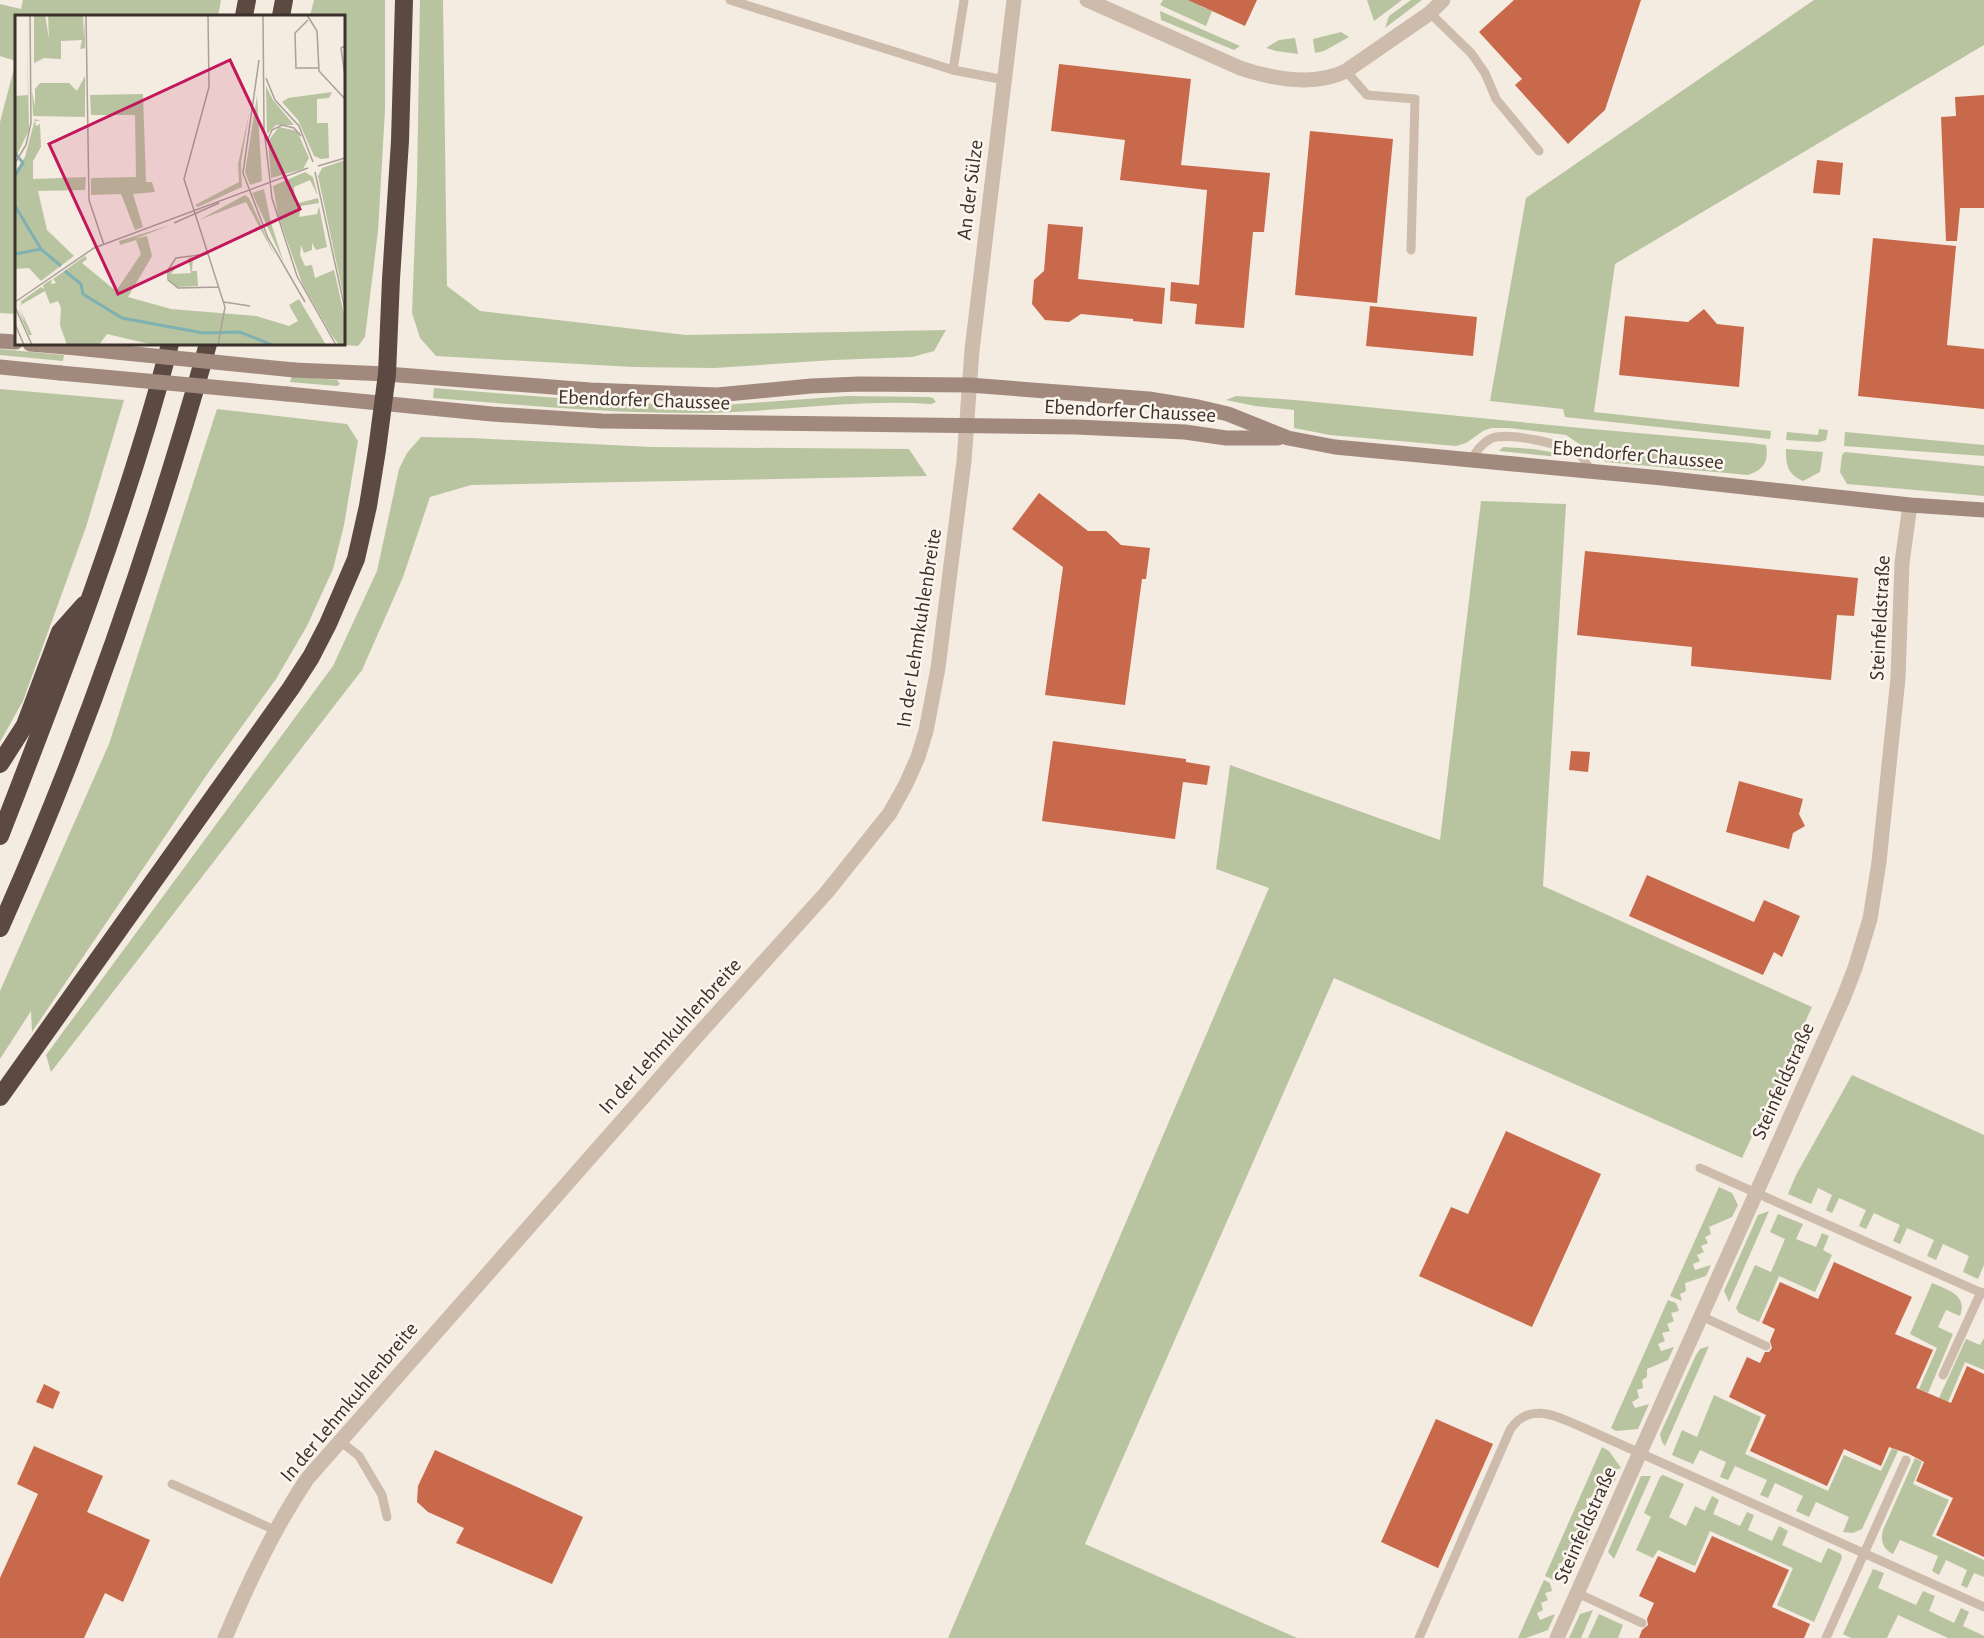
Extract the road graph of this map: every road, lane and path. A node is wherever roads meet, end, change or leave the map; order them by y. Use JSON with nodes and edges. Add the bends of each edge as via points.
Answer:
{"nodes":[{"id":1,"x":247,"y":0,"type":"edge"},
{"id":2,"x":284,"y":0,"type":"edge"},
{"id":3,"x":404,"y":0,"type":"edge"},
{"id":4,"x":730,"y":0,"type":"edge"},
{"id":5,"x":964,"y":0,"type":"edge"},
{"id":6,"x":1014,"y":0,"type":"edge"},
{"id":7,"x":1087,"y":0,"type":"edge"},
{"id":8,"x":1443,"y":0,"type":"edge"},
{"id":9,"x":1430,"y":13,"type":"junction"},
{"id":10,"x":244,"y":15,"type":"edge"},
{"id":11,"x":281,"y":15,"type":"edge"},
{"id":12,"x":953,"y":70,"type":"junction"},
{"id":13,"x":1346,"y":71,"type":"junction"},
{"id":14,"x":1005,"y":80,"type":"junction"},
{"id":15,"x":1539,"y":151,"type":"dead end"},
{"id":16,"x":1411,"y":250,"type":"dead end"},
{"id":17,"x":0,"y":340,"type":"edge"},
{"id":18,"x":15,"y":342,"type":"edge"},
{"id":19,"x":42,"y":345,"type":"edge"},
{"id":20,"x":170,"y":345,"type":"edge"},
{"id":21,"x":208,"y":345,"type":"edge"},
{"id":22,"x":0,"y":367,"type":"edge"},
{"id":23,"x":387,"y":374,"type":"junction"},
{"id":24,"x":969,"y":385,"type":"junction"},
{"id":25,"x":384,"y":404,"type":"junction"},
{"id":26,"x":967,"y":425,"type":"junction"},
{"id":27,"x":1288,"y":438,"type":"junction"},
{"id":28,"x":1471,"y":460,"type":"junction"},
{"id":29,"x":1591,"y":471,"type":"junction"},
{"id":30,"x":1910,"y":505,"type":"junction"},
{"id":31,"x":1984,"y":510,"type":"edge"},
{"id":32,"x":93,"y":594,"type":"junction"},
{"id":33,"x":0,"y":764,"type":"edge"},
{"id":34,"x":0,"y":836,"type":"edge"},
{"id":35,"x":0,"y":928,"type":"edge"},
{"id":36,"x":0,"y":1097,"type":"edge"},
{"id":37,"x":1700,"y":1168,"type":"dead end"},
{"id":38,"x":1756,"y":1192,"type":"junction"},
{"id":39,"x":1982,"y":1293,"type":"edge"},
{"id":40,"x":1701,"y":1316,"type":"junction"},
{"id":41,"x":1766,"y":1346,"type":"dead end"},
{"id":42,"x":1943,"y":1375,"type":"dead end"},
{"id":43,"x":339,"y":1441,"type":"junction"},
{"id":44,"x":1640,"y":1452,"type":"junction"},
{"id":45,"x":1906,"y":1460,"type":"dead end"},
{"id":46,"x":172,"y":1484,"type":"dead end"},
{"id":47,"x":387,"y":1517,"type":"dead end"},
{"id":48,"x":275,"y":1530,"type":"junction"},
{"id":49,"x":1863,"y":1553,"type":"junction"},
{"id":50,"x":1577,"y":1593,"type":"junction"},
{"id":51,"x":1984,"y":1607,"type":"edge"},
{"id":52,"x":1642,"y":1623,"type":"dead end"},
{"id":53,"x":225,"y":1638,"type":"edge"},
{"id":54,"x":1419,"y":1638,"type":"edge"},
{"id":55,"x":1557,"y":1638,"type":"edge"},
{"id":56,"x":1826,"y":1638,"type":"edge"}],
"edges":[{"from":1,"to":10,"type":"highway"},
{"from":2,"to":11,"type":"highway"},
{"from":3,"to":23,"type":"highway"},
{"from":4,"to":12,"type":"lane"},
{"from":5,"to":12,"type":"lane"},
{"from":6,"to":14,"type":"street","name":"An der Sülze"},
{"from":7,"to":13,"type":"street","via":[[1258,74],[1290,80],[1319,79]]},
{"from":8,"to":9,"type":"street"},
{"from":9,"to":13,"type":"street"},
{"from":9,"to":15,"type":"lane","via":[[1471,53],[1496,99]]},
{"from":12,"to":14,"type":"lane"},
{"from":13,"to":16,"type":"lane","via":[[1366,95],[1415,99]]},
{"from":14,"to":24,"type":"street","name":"An der Sülze"},
{"from":17,"to":18,"type":"main road"},
{"from":19,"to":23,"type":"main road","name":"Ebendorfer Chaussee","bridge":true,"via":[[294,370]]},
{"from":20,"to":32,"type":"highway"},
{"from":21,"to":35,"type":"highway","via":[[144,555],[81,733]]},
{"from":22,"to":25,"type":"main road","name":"Ebendorfer Chaussee","bridge":true},
{"from":23,"to":24,"type":"main road","name":"Ebendorfer Chaussee","via":[[590,390],[717,395],[859,384]]},
{"from":23,"to":25,"type":"highway"},
{"from":24,"to":26,"type":"street","name":"In der Lehmkuhlenbreite"},
{"from":24,"to":27,"type":"main road","name":"Ebendorfer Chaussee","via":[[1149,399],[1198,407],[1228,414]]},
{"from":25,"to":26,"type":"main road","name":"Ebendorfer Chaussee","via":[[602,421]]},
{"from":25,"to":36,"type":"highway","via":[[356,559],[315,649]]},
{"from":26,"to":27,"type":"main road","name":"Ebendorfer Chaussee"},
{"from":26,"to":43,"type":"street","name":"In der Lehmkuhlenbreite","via":[[932,702],[918,757],[890,813],[827,891]]},
{"from":27,"to":28,"type":"main road","name":"Ebendorfer Chaussee","via":[[1335,447]]},
{"from":28,"to":29,"type":"main road","name":"Ebendorfer Chaussee"},
{"from":28,"to":29,"type":"lane","via":[[1480,446],[1502,436],[1552,443],[1582,456]]},
{"from":29,"to":30,"type":"main road","name":"Ebendorfer Chaussee"},
{"from":30,"to":31,"type":"main road","name":"Ebendorfer Chaussee"},
{"from":30,"to":38,"type":"street","name":"Steinfeldstraße","via":[[1902,563],[1894,727],[1870,919],[1843,999]]},
{"from":32,"to":33,"type":"highway","via":[[60,632],[25,725]]},
{"from":32,"to":34,"type":"highway"},
{"from":37,"to":38,"type":"lane"},
{"from":38,"to":39,"type":"lane"},
{"from":38,"to":40,"type":"street","name":"Steinfeldstraße"},
{"from":39,"to":42,"type":"lane"},
{"from":40,"to":41,"type":"lane"},
{"from":40,"to":44,"type":"street","name":"Steinfeldstraße"},
{"from":43,"to":47,"type":"lane","via":[[359,1456],[382,1496]]},
{"from":43,"to":48,"type":"street","name":"In der Lehmkuhlenbreite","via":[[307,1479]]},
{"from":44,"to":49,"type":"lane"},
{"from":44,"to":50,"type":"street","name":"Steinfeldstraße"},
{"from":44,"to":54,"type":"lane","via":[[1555,1416],[1533,1413],[1516,1420]]},
{"from":45,"to":49,"type":"lane"},
{"from":46,"to":48,"type":"lane"},
{"from":48,"to":53,"type":"street","name":"In der Lehmkuhlenbreite"},
{"from":49,"to":51,"type":"lane"},
{"from":49,"to":56,"type":"lane"},
{"from":50,"to":52,"type":"lane"},
{"from":50,"to":55,"type":"street","name":"Steinfeldstraße"}]}
